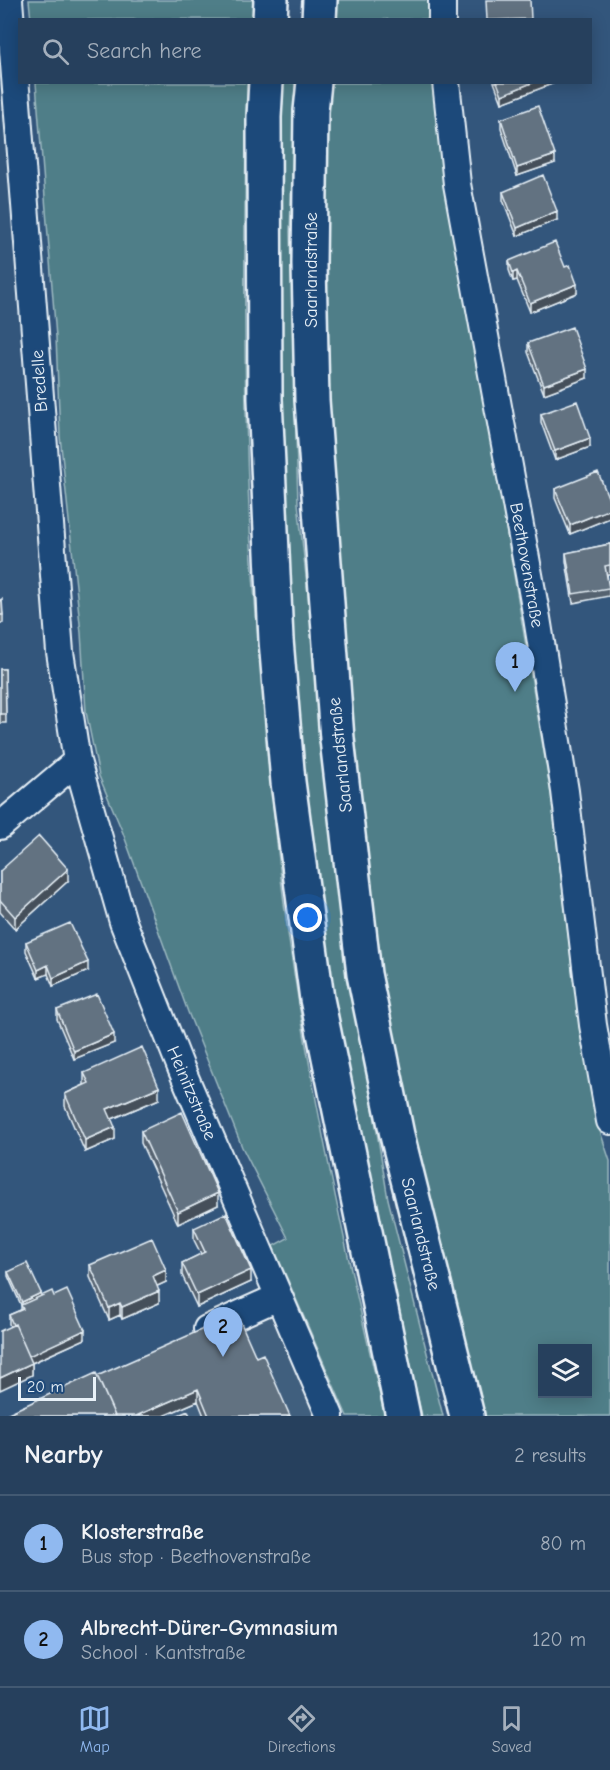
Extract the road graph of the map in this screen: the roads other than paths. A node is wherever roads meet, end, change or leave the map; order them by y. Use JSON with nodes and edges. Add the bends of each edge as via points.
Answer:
{"nodes":[{"id":1,"x":9,"y":0,"type":"edge"},
{"id":2,"x":271,"y":0,"type":"edge"},
{"id":3,"x":320,"y":0,"type":"edge"},
{"id":4,"x":442,"y":0,"type":"edge"},
{"id":5,"x":270,"y":18,"type":"edge"},
{"id":6,"x":319,"y":18,"type":"edge"},
{"id":7,"x":442,"y":18,"type":"edge"},
{"id":8,"x":266,"y":84,"type":"edge"},
{"id":9,"x":314,"y":84,"type":"edge"},
{"id":10,"x":446,"y":84,"type":"edge"},
{"id":11,"x":77,"y":761,"type":"junction"},
{"id":12,"x":0,"y":826,"type":"edge"},
{"id":13,"x":610,"y":1121,"type":"edge"},
{"id":14,"x":278,"y":1297,"type":"junction"},
{"id":15,"x":181,"y":1340,"type":"edge"},
{"id":16,"x":330,"y":1416,"type":"edge"},
{"id":17,"x":403,"y":1416,"type":"edge"},
{"id":18,"x":467,"y":1416,"type":"edge"}],
"edges":[{"from":1,"to":11,"type":"street","name":"Bredelle","via":[[60,652]]},
{"from":2,"to":5,"type":"highway"},
{"from":3,"to":6,"type":"highway"},
{"from":4,"to":7,"type":"street"},
{"from":8,"to":17,"type":"highway","via":[[265,399],[276,640],[288,782],[317,999]]},
{"from":9,"to":18,"type":"highway","name":"Saarlandstraße","via":[[309,264],[312,400],[338,739],[363,962],[397,1135]]},
{"from":10,"to":13,"type":"street","name":"Beethovenstraße","via":[[458,184],[565,791]]},
{"from":11,"to":12,"type":"street"},
{"from":11,"to":14,"type":"street","name":"Heinitzstraße","via":[[123,922]]},
{"from":14,"to":15,"type":"street"},
{"from":14,"to":16,"type":"street","name":"Heinitzstraße"}]}
